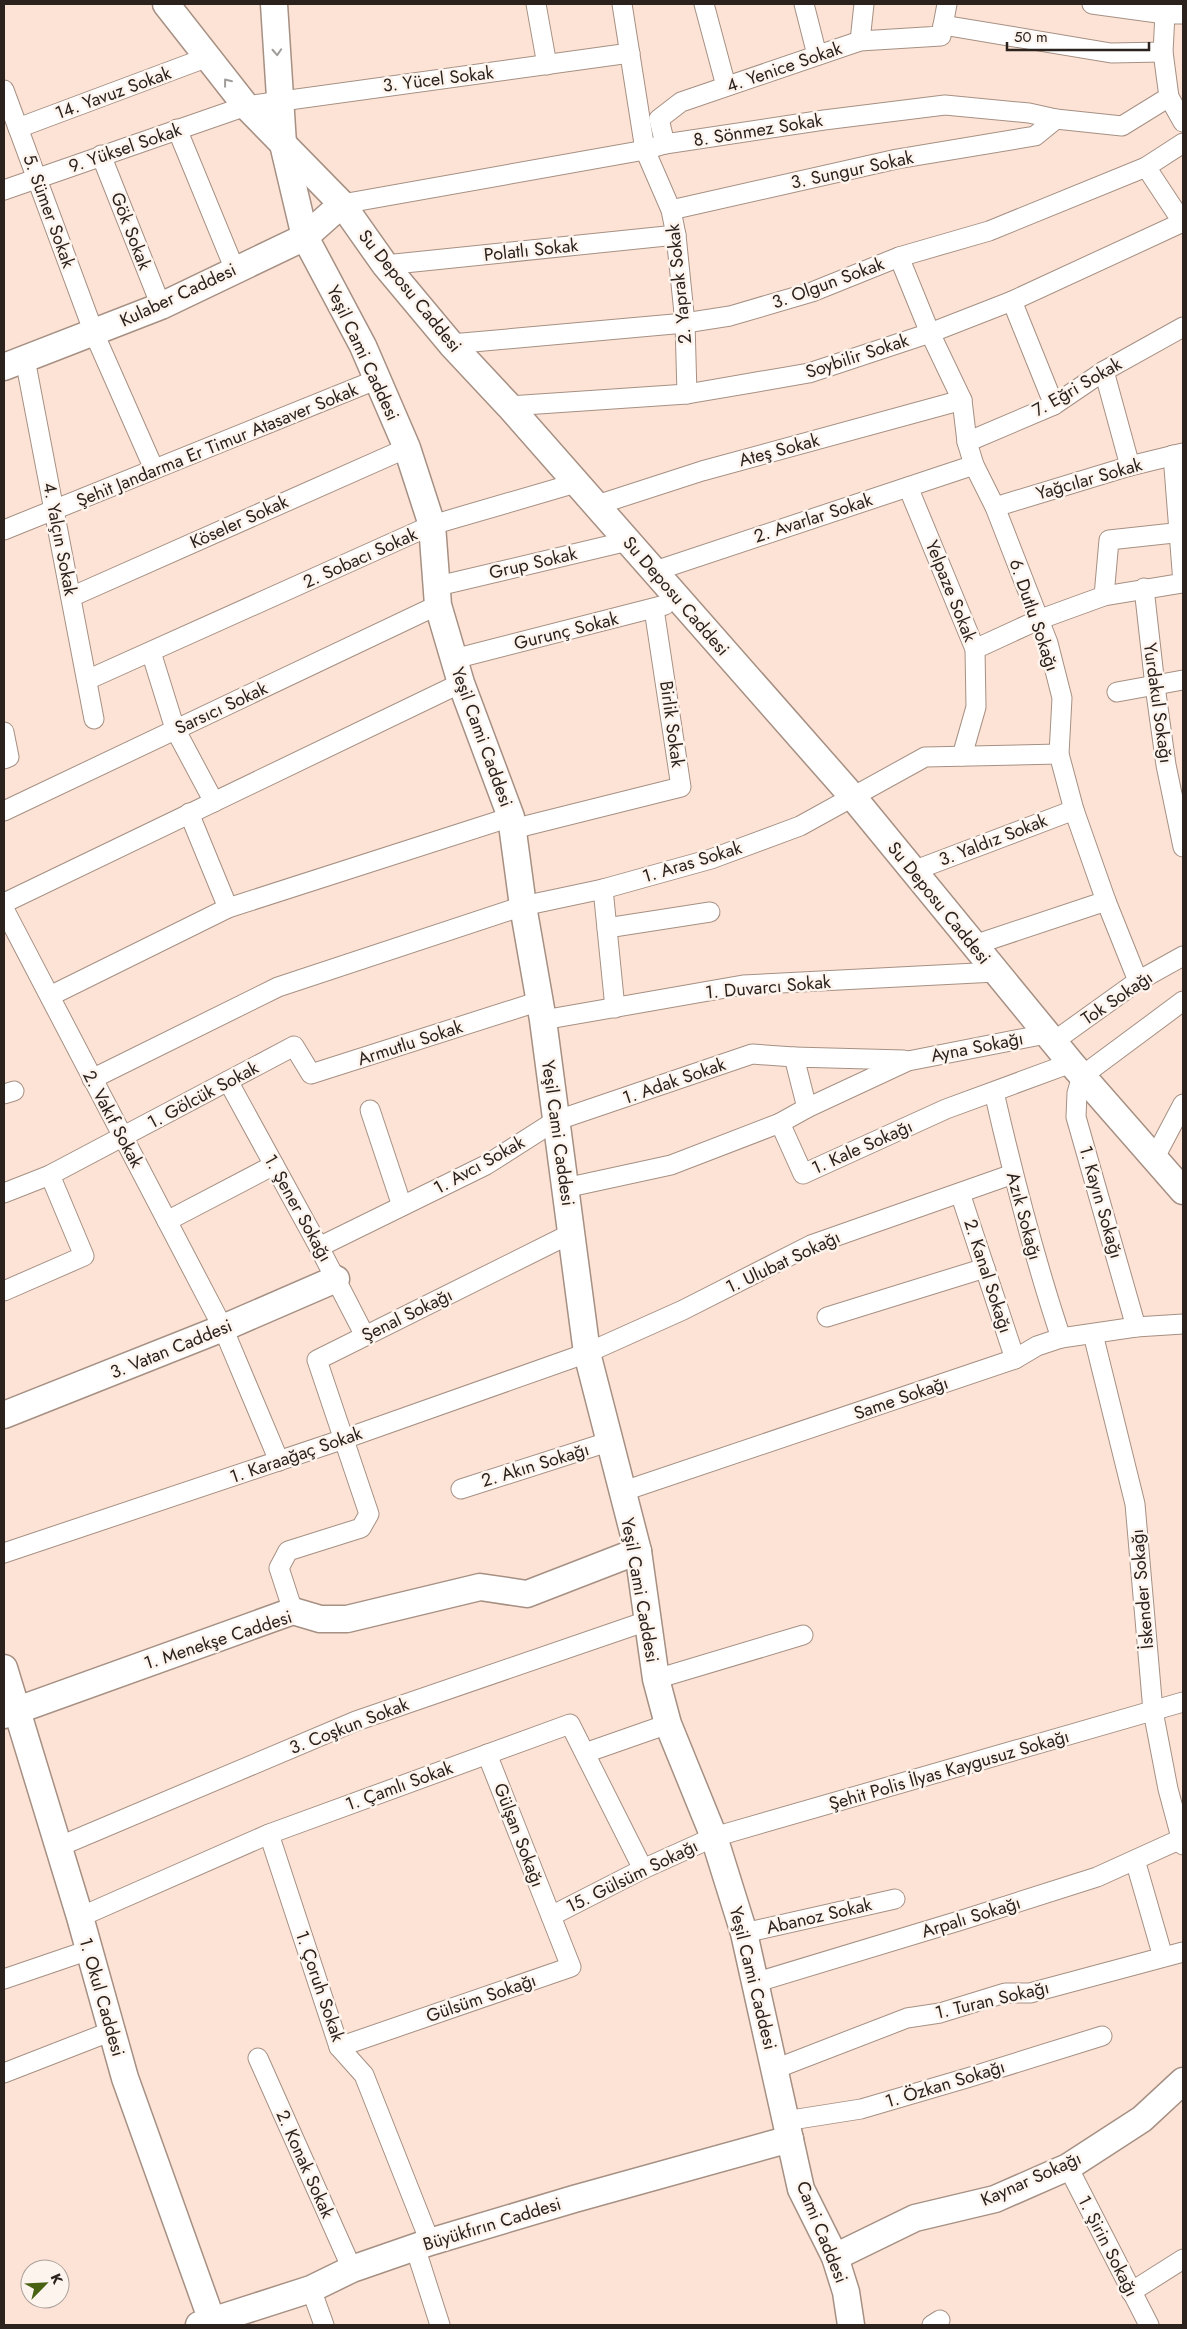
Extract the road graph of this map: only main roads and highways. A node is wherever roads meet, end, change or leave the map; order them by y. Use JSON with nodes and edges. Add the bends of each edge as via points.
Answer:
{"nodes":[{"id":1,"x":166,"y":4,"type":"edge"},
{"id":2,"x":274,"y":4,"type":"edge"},
{"id":3,"x":283,"y":144,"type":"junction"},
{"id":4,"x":342,"y":204,"type":"junction"},
{"id":5,"x":305,"y":237,"type":"junction"},
{"id":6,"x":10,"y":362,"type":"edge"},
{"id":7,"x":1183,"y":1191,"type":"edge"},
{"id":8,"x":336,"y":1279,"type":"road end"},
{"id":9,"x":4,"y":1415,"type":"edge"},
{"id":10,"x":638,"y":1551,"type":"junction"},
{"id":11,"x":4,"y":1668,"type":"edge"},
{"id":12,"x":10,"y":1713,"type":"edge"},
{"id":13,"x":1183,"y":2081,"type":"edge"},
{"id":14,"x":787,"y":2130,"type":"junction"},
{"id":15,"x":835,"y":2257,"type":"junction"},
{"id":16,"x":208,"y":2324,"type":"edge"},
{"id":17,"x":851,"y":2325,"type":"edge"}],
"edges":[{"from":3,"to":1,"type":"main road","name":"Su Deposu Caddesi","one_way":true,"via":[[246,106]]},
{"from":2,"to":3,"type":"main road","name":"Yeşil Cami Caddesi","one_way":true},
{"from":3,"to":4,"type":"main road","name":"Su Deposu Caddesi"},
{"from":3,"to":5,"type":"main road","name":"Yeşil Cami Caddesi"},
{"from":4,"to":5,"type":"main road","name":"Kulaber Caddesi"},
{"from":4,"to":7,"type":"main road","name":"Su Deposu Caddesi","via":[[385,265],[451,344],[628,541],[652,572],[666,604],[853,797],[1076,1070]]},
{"from":5,"to":6,"type":"main road","name":"Kulaber Caddesi","via":[[160,306]]},
{"from":5,"to":10,"type":"main road","name":"Yeşil Cami Caddesi","via":[[363,346],[406,448],[432,526],[438,596],[458,671],[512,823],[542,1011],[587,1353]]},
{"from":8,"to":9,"type":"main road","name":"3. Vatan Caddesi","via":[[223,1328]]},
{"from":10,"to":12,"type":"main road","name":"1. Menekşe Caddesi","via":[[527,1594],[480,1587],[347,1619],[320,1619],[293,1611]]},
{"from":10,"to":14,"type":"main road","name":"Yeşil Cami Caddesi","via":[[656,1679],[668,1724],[714,1837],[744,1933]]},
{"from":11,"to":12,"type":"main road","name":"1. Okul Caddesi"},
{"from":12,"to":16,"type":"main road","name":"1. Okul Caddesi","via":[[58,1847],[125,2078]]},
{"from":13,"to":15,"type":"main road","name":"Kaynar Sokağı","via":[[1142,2119],[1068,2167],[995,2199],[914,2218]]},
{"from":14,"to":15,"type":"main road","name":"Cami Caddesi","via":[[801,2189]]},
{"from":14,"to":16,"type":"main road","name":"Büyükfırın Caddesi","via":[[423,2244],[352,2269],[311,2289]]},
{"from":15,"to":17,"type":"main road","name":"Cami Caddesi","via":[[846,2292]]}]}
